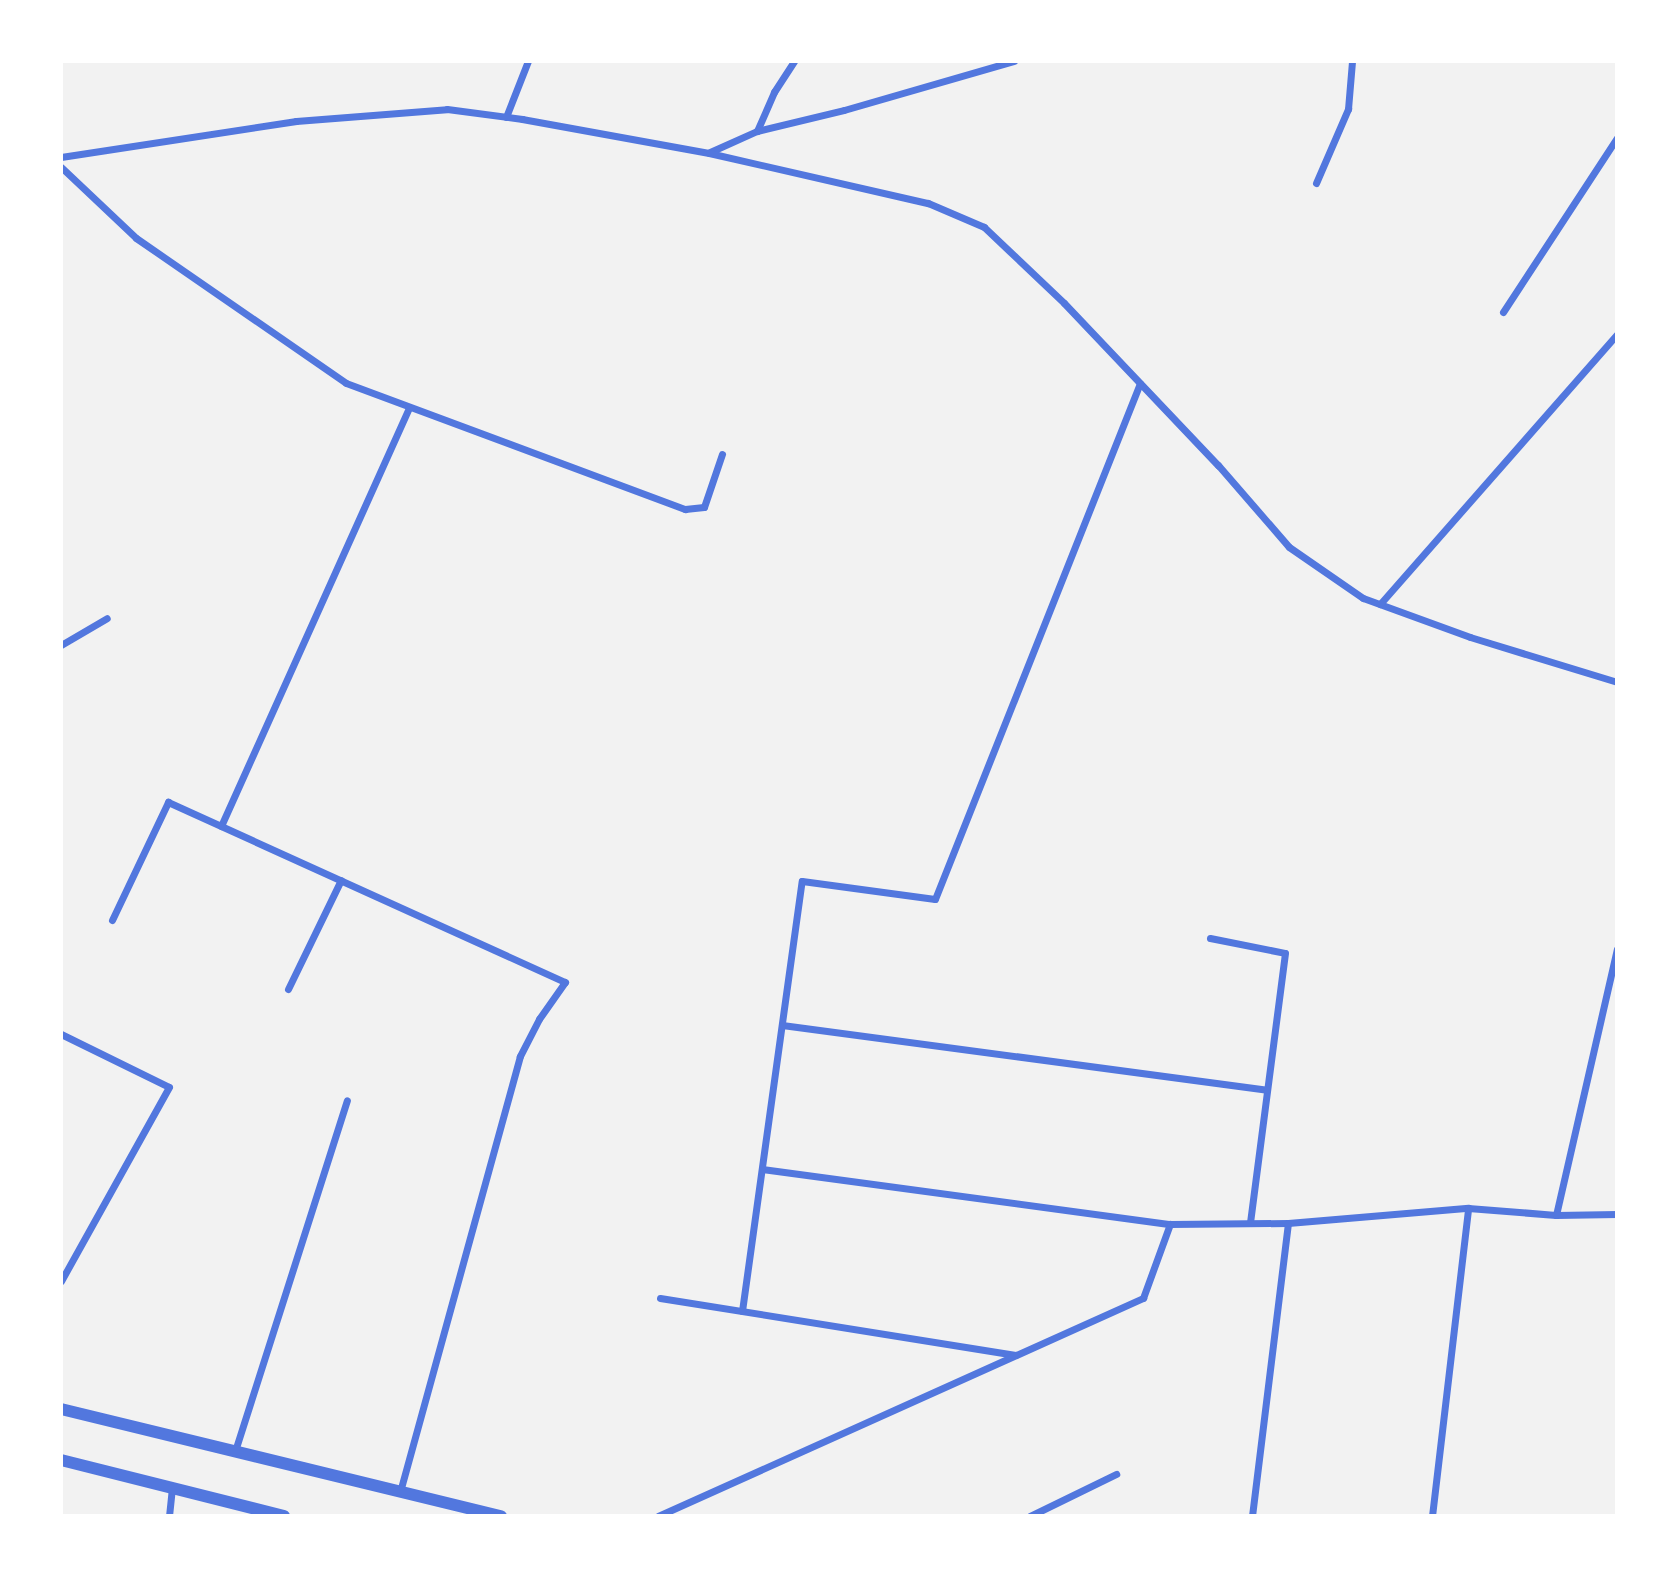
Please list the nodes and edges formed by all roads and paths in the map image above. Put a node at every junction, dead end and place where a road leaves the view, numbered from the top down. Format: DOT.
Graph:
graph roads {
  1 [pos="528,61"];
  2 [pos="794,61"];
  3 [pos="1014,61"];
  4 [pos="1352,61"];
  5 [pos="506,117"];
  6 [pos="757,131"];
  7 [pos="1617,138"];
  8 [pos="709,153"];
  9 [pos="61,157"];
  10 [pos="61,167"];
  11 [pos="1316,183"];
  12 [pos="1503,312"];
  13 [pos="1617,334"];
  14 [pos="1140,383"];
  15 [pos="409,407"];
  16 [pos="722,454"];
  17 [pos="1380,604"];
  18 [pos="107,618"];
  19 [pos="61,645"];
  20 [pos="1617,682"];
  21 [pos="221,826"];
  22 [pos="341,880"];
  23 [pos="112,920"];
  24 [pos="1210,938"];
  25 [pos="1617,949"];
  26 [pos="288,989"];
  27 [pos="782,1025"];
  28 [pos="61,1034"];
  29 [pos="1267,1090"];
  30 [pos="347,1100"];
  31 [pos="762,1169"];
  32 [pos="1468,1208"];
  33 [pos="1617,1214"];
  34 [pos="1556,1215"];
  35 [pos="1250,1223"];
  36 [pos="1288,1223"];
  37 [pos="1170,1224"];
  38 [pos="61,1281"];
  39 [pos="660,1298"];
  40 [pos="742,1311"];
  41 [pos="1016,1355"];
  42 [pos="61,1409"];
  43 [pos="235,1451"];
  44 [pos="61,1460"];
  45 [pos="1116,1474"];
  46 [pos="172,1488"];
  47 [pos="400,1491"];
  48 [pos="169,1516"];
  49 [pos="284,1516"];
  50 [pos="501,1516"];
  51 [pos="658,1516"];
  52 [pos="1030,1516"];
  53 [pos="1252,1516"];
  54 [pos="1432,1516"];
  1 -- 5 [label="street"];
  2 -- 6 [label="street"];
  3 -- 6 [label="street"];
  4 -- 11 [label="street"];
  5 -- 8 [label="street"];
  5 -- 9 [label="street"];
  6 -- 8 [label="street"];
  7 -- 12 [label="street"];
  8 -- 14 [label="street"];
  10 -- 15 [label="street"];
  13 -- 17 [label="street"];
  14 -- 17 [label="street"];
  14 -- 27 [label="street"];
  15 -- 16 [label="street"];
  15 -- 21 [label="street"];
  17 -- 20 [label="street"];
  18 -- 19 [label="street"];
  21 -- 22 [label="street"];
  21 -- 23 [label="street"];
  22 -- 26 [label="street"];
  22 -- 47 [label="street"];
  24 -- 29 [label="street"];
  25 -- 34 [label="street"];
  27 -- 29 [label="street"];
  27 -- 31 [label="street"];
  28 -- 38 [label="street"];
  29 -- 35 [label="street"];
  30 -- 43 [label="street"];
  31 -- 37 [label="street"];
  31 -- 40 [label="street"];
  32 -- 34 [label="street"];
  32 -- 36 [label="street"];
  32 -- 54 [label="street"];
  33 -- 34 [label="street"];
  35 -- 36 [label="street"];
  35 -- 37 [label="street"];
  36 -- 53 [label="street"];
  37 -- 41 [label="street"];
  39 -- 40 [label="street"];
  40 -- 41 [label="street"];
  41 -- 51 [label="street"];
  42 -- 43 [label="street"];
  43 -- 47 [label="street"];
  44 -- 46 [label="street"];
  45 -- 52 [label="street"];
  46 -- 48 [label="street"];
  46 -- 49 [label="street"];
  47 -- 50 [label="street"];
}
